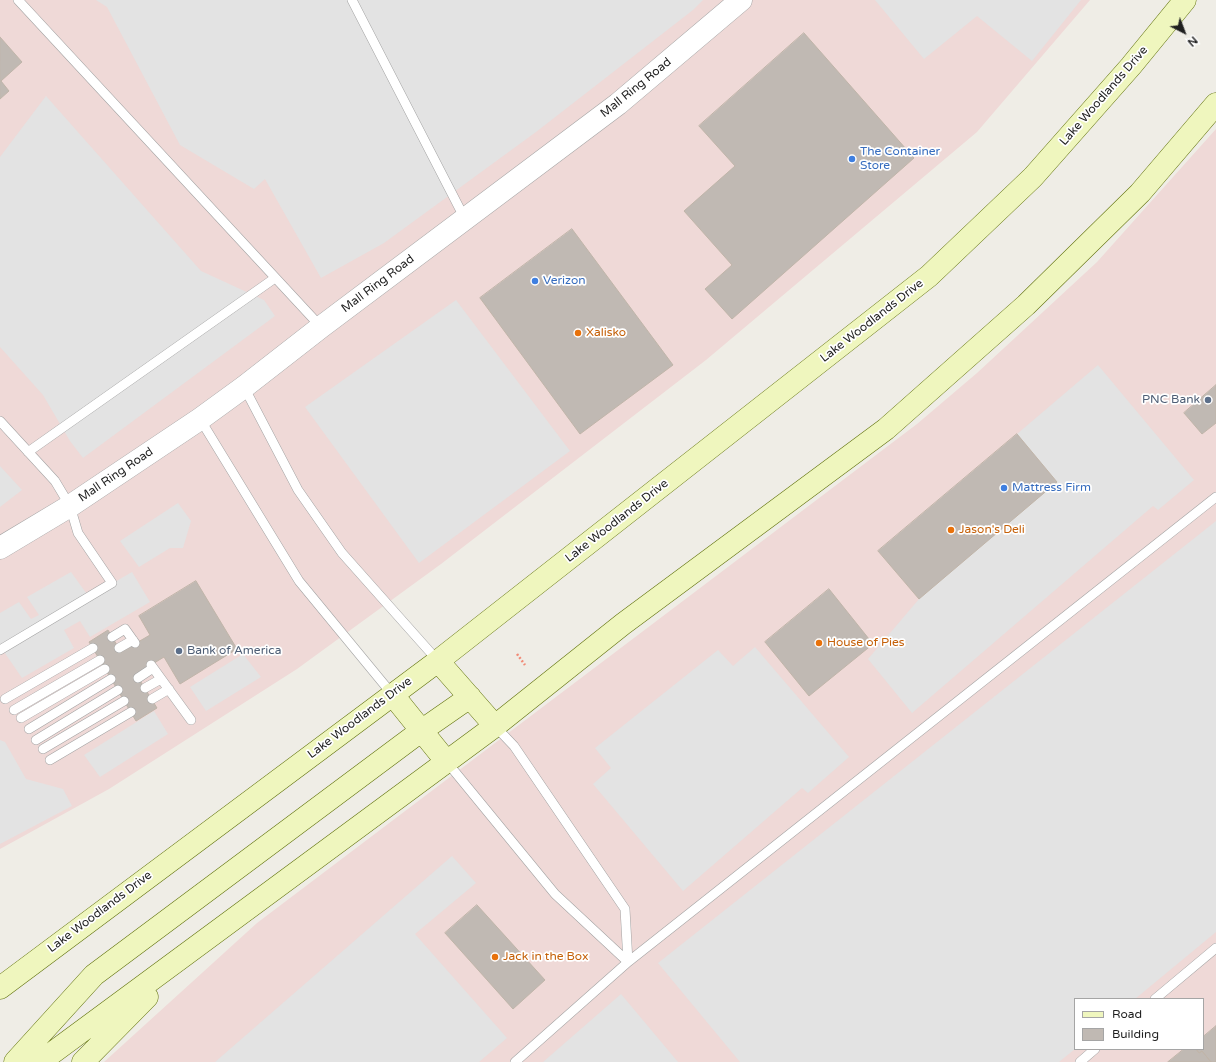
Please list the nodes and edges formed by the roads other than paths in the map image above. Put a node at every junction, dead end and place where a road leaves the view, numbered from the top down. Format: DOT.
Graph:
graph roads {
  1 [pos="18,0"];
  2 [pos="352,0"];
  3 [pos="741,0"];
  4 [pos="1185,0"];
  5 [pos="1216,104"];
  6 [pos="465,220"];
  7 [pos="275,278"];
  8 [pos="321,327"];
  9 [pos="244,387"];
  10 [pos="200,420"];
  11 [pos="0,421"];
  12 [pos="28,452"];
  13 [pos="1216,497"];
  14 [pos="70,506"];
  15 [pos="0,548"];
  16 [pos="112,637"];
  17 [pos="93,648"];
  18 [pos="119,648"];
  19 [pos="0,650"];
  20 [pos="100,660"];
  21 [pos="438,661"];
  22 [pos="105,669"];
  23 [pos="138,678"];
  24 [pos="111,679"];
  25 [pos="161,679"];
  26 [pos="145,688"];
  27 [pos="169,689"];
  28 [pos="118,690"];
  29 [pos="392,694"];
  30 [pos="470,697"];
  31 [pos="5,699"];
  32 [pos="152,699"];
  33 [pos="124,700"];
  34 [pos="14,710"];
  35 [pos="131,712"];
  36 [pos="21,718"];
  37 [pos="191,720"];
  38 [pos="495,726"];
  39 [pos="29,729"];
  40 [pos="421,731"];
  41 [pos="36,740"];
  42 [pos="43,749"];
  43 [pos="50,760"];
  44 [pos="446,761"];
  45 [pos="250,906"];
  46 [pos="1216,948"];
  47 [pos="40,957"];
  48 [pos="628,962"];
  49 [pos="0,969"];
  50 [pos="0,988"];
  51 [pos="1156,998"];
  52 [pos="1094,1050"];
  53 [pos="15,1062"];
  54 [pos="40,1062"];
  55 [pos="83,1062"];
  56 [pos="515,1062"];
  57 [pos="1080,1062"];
  1 -- 7 [label="lane"];
  2 -- 6 [label="lane"];
  3 -- 6 [label="street, Mall Ring Road"];
  4 -- 21 [label="main road, Lake Woodlands Drive"];
  5 -- 38 [label="main road"];
  6 -- 8 [label="street, Mall Ring Road"];
  7 -- 8 [label="lane"];
  7 -- 12 [label="lane"];
  8 -- 9 [label="street, Mall Ring Road"];
  9 -- 10 [label="street, Mall Ring Road"];
  9 -- 21 [label="lane"];
  10 -- 14 [label="street, Mall Ring Road"];
  10 -- 29 [label="lane"];
  11 -- 12 [label="lane"];
  12 -- 14 [label="lane"];
  13 -- 48 [label="lane"];
  14 -- 15 [label="street, Mall Ring Road"];
  14 -- 19 [label="lane"];
  16 -- 18 [label="lane"];
  17 -- 31 [label="lane"];
  20 -- 34 [label="lane"];
  21 -- 29 [label="main road, Lake Woodlands Drive"];
  21 -- 30 [label="main road"];
  22 -- 36 [label="lane"];
  23 -- 25 [label="lane"];
  24 -- 39 [label="lane"];
  25 -- 26 [label="lane"];
  25 -- 27 [label="lane"];
  27 -- 32 [label="lane"];
  27 -- 37 [label="lane"];
  28 -- 41 [label="lane"];
  29 -- 40 [label="main road"];
  29 -- 47 [label="main road, Lake Woodlands Drive"];
  30 -- 38 [label="main road"];
  30 -- 40 [label="main road"];
  33 -- 42 [label="lane"];
  35 -- 43 [label="lane"];
  38 -- 44 [label="main road"];
  38 -- 48 [label="lane"];
  40 -- 44 [label="main road"];
  40 -- 53 [label="main road"];
  44 -- 45 [label="main road"];
  44 -- 48 [label="lane"];
  45 -- 54 [label="main road"];
  45 -- 55 [label="main road"];
  46 -- 51 [label="lane"];
  47 -- 49 [label="main road"];
  47 -- 50 [label="main road, Lake Woodlands Drive"];
  48 -- 56 [label="lane"];
  52 -- 57 [label="lane"];
}
